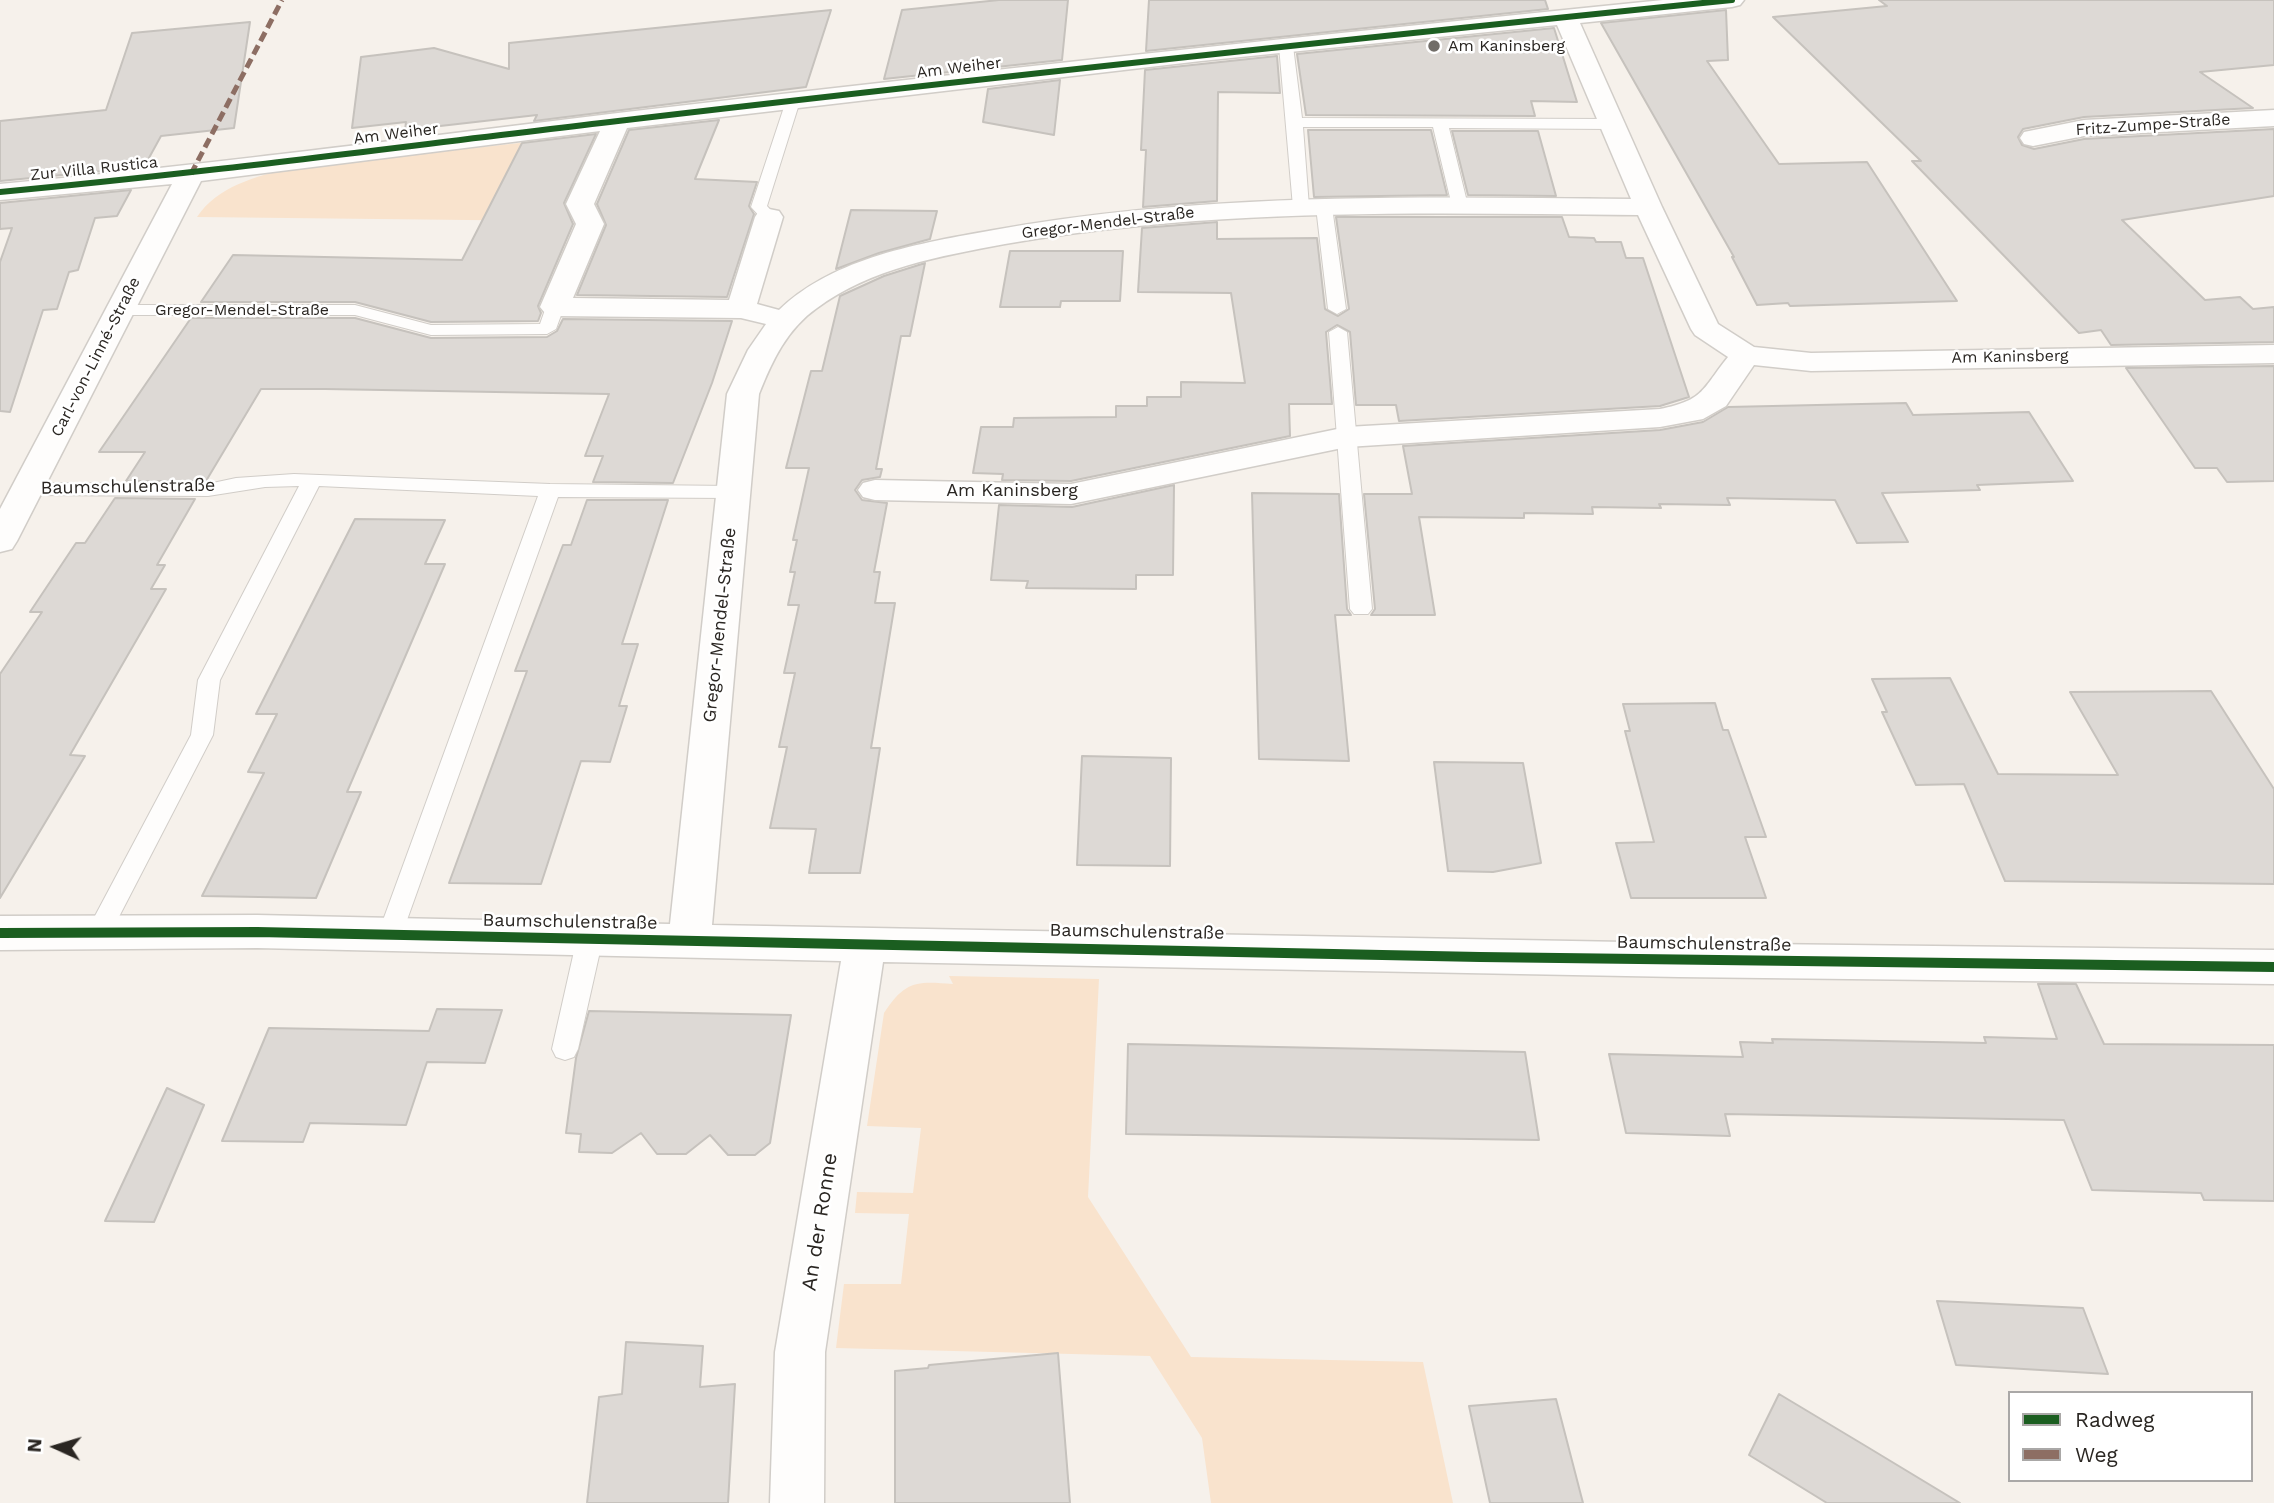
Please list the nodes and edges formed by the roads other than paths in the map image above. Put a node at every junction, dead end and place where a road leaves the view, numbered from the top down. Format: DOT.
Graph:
graph roads {
  1 [pos="1732,0"];
  2 [pos="1566,18"];
  3 [pos="1286,46"];
  4 [pos="793,101"];
  5 [pos="2274,118"];
  6 [pos="617,121"];
  7 [pos="1295,122"];
  8 [pos="1440,123"];
  9 [pos="1612,124"];
  10 [pos="2033,138"];
  11 [pos="191,174"];
  12 [pos="0,192"];
  13 [pos="1460,206"];
  14 [pos="1312,207"];
  15 [pos="1648,207"];
  16 [pos="769,217"];
  17 [pos="555,307"];
  18 [pos="741,309"];
  19 [pos="1337,309"];
  20 [pos="120,310"];
  21 [pos="784,320"];
  22 [pos="1338,332"];
  23 [pos="2274,354"];
  24 [pos="1746,355"];
  25 [pos="1347,437"];
  26 [pos="312,480"];
  27 [pos="27,489"];
  28 [pos="875,490"];
  29 [pos="551,491"];
  30 [pos="732,492"];
  31 [pos="0,541"];
  32 [pos="1361,609"];
  33 [pos="99,930"];
  34 [pos="0,933"];
  35 [pos="390,934"];
  36 [pos="590,938"];
  37 [pos="689,941"];
  38 [pos="865,943"];
  39 [pos="2274,967"];
  40 [pos="565,1049"];
  41 [pos="797,1503"];
  1 -- 2 [label="street, Am Weiher"];
  2 -- 3 [label="street, Am Weiher"];
  2 -- 9 [label="street, Am Kaninsberg"];
  3 -- 4 [label="street, Am Weiher"];
  3 -- 7 [label="lane"];
  4 -- 6 [label="street, Am Weiher"];
  4 -- 16 [label="lane"];
  5 -- 10 [label="street, Fritz-Zumpe-Straße"];
  6 -- 11 [label="street, Am Weiher"];
  6 -- 17 [label="street, Gregor-Mendel-Straße"];
  7 -- 8 [label="lane"];
  7 -- 14 [label="lane"];
  8 -- 9 [label="lane"];
  8 -- 13 [label="lane"];
  9 -- 15 [label="street, Am Kaninsberg"];
  11 -- 12 [label="street, Zur Villa Rustica"];
  11 -- 20 [label="street, Carl-von-Linné-Straße"];
  13 -- 14 [label="street, Gregor-Mendel-Straße"];
  13 -- 15 [label="street, Gregor-Mendel-Straße"];
  14 -- 19 [label="lane"];
  14 -- 21 [label="street, Gregor-Mendel-Straße"];
  15 -- 24 [label="street, Am Kaninsberg"];
  16 -- 18 [label="street"];
  17 -- 18 [label="street"];
  17 -- 20 [label="lane, Gregor-Mendel-Straße"];
  18 -- 21 [label="street"];
  20 -- 27 [label="street, Carl-von-Linné-Straße"];
  21 -- 30 [label="street, Gregor-Mendel-Straße"];
  22 -- 25 [label="lane"];
  23 -- 24 [label="street, Am Kaninsberg"];
  24 -- 25 [label="street, Am Kaninsberg"];
  25 -- 28 [label="street, Am Kaninsberg"];
  25 -- 32 [label="lane"];
  26 -- 27 [label="lane, Baumschulenstraße"];
  26 -- 29 [label="lane, Baumschulenstraße"];
  26 -- 33 [label="lane"];
  27 -- 31 [label="street, Carl-von-Linné-Straße"];
  29 -- 30 [label="lane, Baumschulenstraße"];
  29 -- 35 [label="lane"];
  30 -- 37 [label="street, Gregor-Mendel-Straße"];
  33 -- 34 [label="street, Baumschulenstraße"];
  33 -- 35 [label="street, Baumschulenstraße"];
  35 -- 36 [label="street, Baumschulenstraße"];
  36 -- 37 [label="street, Baumschulenstraße"];
  36 -- 40 [label="lane"];
  37 -- 38 [label="street, Baumschulenstraße"];
  38 -- 39 [label="street, Baumschulenstraße"];
  38 -- 41 [label="street, An der Ronne"];
}
